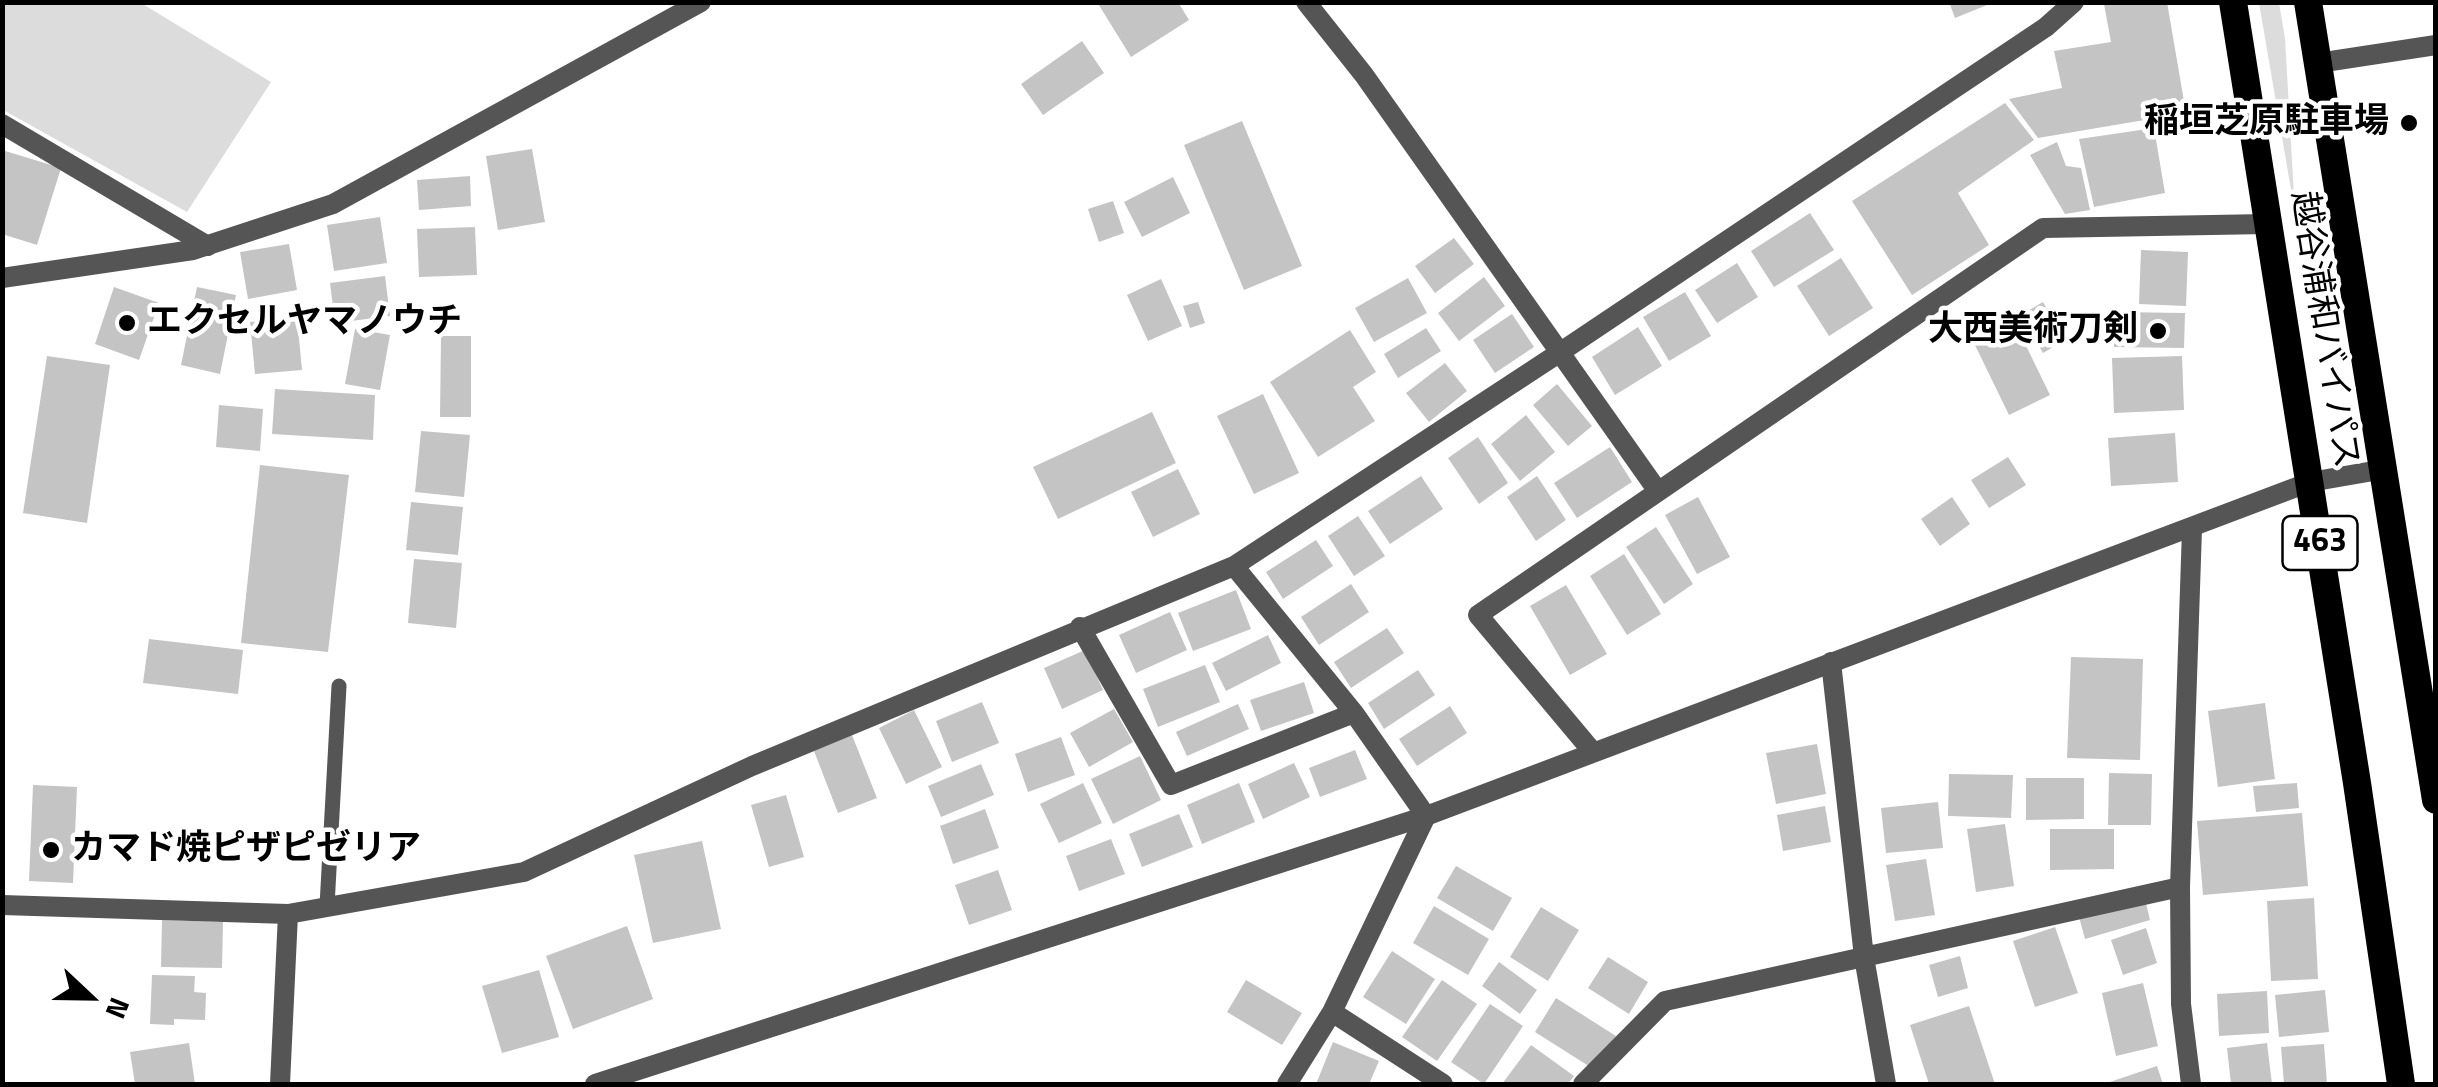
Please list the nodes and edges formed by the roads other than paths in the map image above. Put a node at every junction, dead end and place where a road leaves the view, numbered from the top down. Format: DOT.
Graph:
graph roads {
  1 [pos="702,2"];
  2 [pos="1306,2"];
  3 [pos="2074,2"];
  4 [pos="2233,2"];
  5 [pos="2308,2"];
  6 [pos="2436,45"];
  7 [pos="2318,63"];
  8 [pos="2,124"];
  9 [pos="2267,224"];
  10 [pos="208,246"];
  11 [pos="2,278"];
  12 [pos="1562,351"];
  13 [pos="2385,469"];
  14 [pos="2310,482"];
  15 [pos="1657,490"];
  16 [pos="2192,528"];
  17 [pos="1234,566"];
  18 [pos="1080,627"];
  19 [pos="1830,662"];
  20 [pos="339,686"];
  21 [pos="1354,713"];
  22 [pos="1592,750"];
  23 [pos="2433,769"];
  24 [pos="2436,800"];
  25 [pos="1426,816"];
  26 [pos="2180,887"];
  27 [pos="2,905"];
  28 [pos="328,906"];
  29 [pos="288,914"];
  30 [pos="1864,957"];
  31 [pos="1332,1012"];
  32 [pos="280,1084"];
  33 [pos="595,1084"];
  34 [pos="1287,1084"];
  35 [pos="1443,1084"];
  36 [pos="1583,1084"];
  37 [pos="1886,1084"];
  38 [pos="2191,1084"];
  39 [pos="2400,1084"];
  1 -- 10 [label="street"];
  2 -- 12 [label="street"];
  3 -- 12 [label="street"];
  4 -- 9 [label="highway, 越谷浦和バイパス / 463"];
  5 -- 7 [label="highway, 越谷浦和バイパス / 463"];
  6 -- 7 [label="street"];
  7 -- 13 [label="highway, 越谷浦和バイパス / 463"];
  8 -- 10 [label="street"];
  9 -- 14 [label="highway, 越谷浦和バイパス / 463"];
  9 -- 15 [label="street"];
  10 -- 11 [label="street"];
  12 -- 15 [label="street"];
  12 -- 17 [label="street"];
  13 -- 14 [label="street"];
  13 -- 23 [label="highway, 越谷浦和バイパス / 463"];
  14 -- 16 [label="street"];
  14 -- 39 [label="highway, 越谷浦和バイパス / 463"];
  15 -- 22 [label="street"];
  16 -- 19 [label="street"];
  16 -- 26 [label="street"];
  17 -- 18 [label="street"];
  17 -- 21 [label="street"];
  18 -- 21 [label="street"];
  18 -- 28 [label="street"];
  19 -- 22 [label="street"];
  19 -- 30 [label="street"];
  20 -- 28 [label="lane"];
  21 -- 25 [label="street"];
  22 -- 25 [label="street"];
  23 -- 24 [label="highway, 越谷浦和バイパス / 463"];
  25 -- 31 [label="street"];
  25 -- 33 [label="street"];
  26 -- 30 [label="street"];
  26 -- 38 [label="street"];
  27 -- 29 [label="street"];
  28 -- 29 [label="street"];
  29 -- 32 [label="street"];
  30 -- 36 [label="street"];
  30 -- 37 [label="street"];
  31 -- 34 [label="street"];
  31 -- 35 [label="street"];
}
